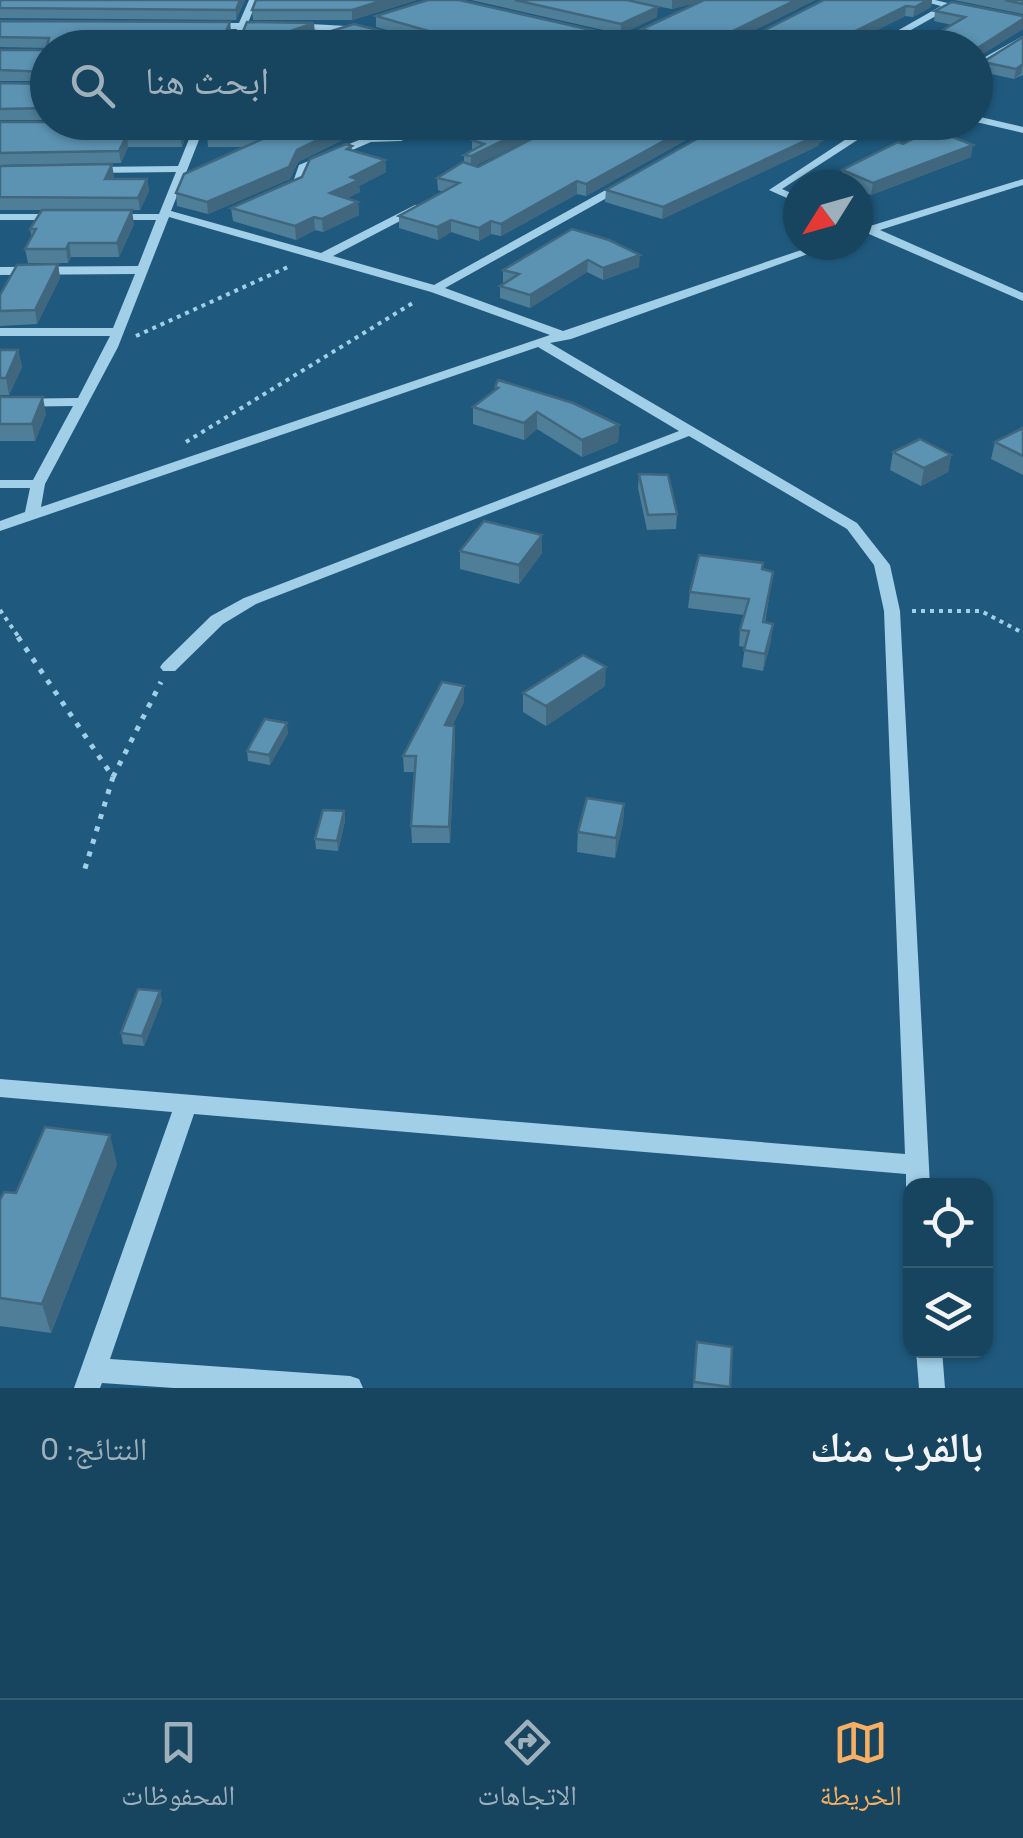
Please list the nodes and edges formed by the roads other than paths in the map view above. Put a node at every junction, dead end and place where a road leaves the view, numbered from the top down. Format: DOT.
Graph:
graph roads {
  1 [pos="252,0"];
  2 [pos="922,0"];
  3 [pos="949,5"];
  4 [pos="658,11"];
  5 [pos="986,12"];
  6 [pos="186,26"];
  7 [pos="242,26"];
  8 [pos="370,26"];
  9 [pos="354,27"];
  10 [pos="240,30"];
  11 [pos="344,30"];
  12 [pos="645,30"];
  13 [pos="904,30"];
  14 [pos="1023,39"];
  15 [pos="993,56"];
  16 [pos="993,123"];
  17 [pos="1023,130"];
  18 [pos="193,140"];
  19 [pos="206,140"];
  20 [pos="368,140"];
  21 [pos="852,140"];
  22 [pos="191,146"];
  23 [pos="181,169"];
  24 [pos="72,170"];
  25 [pos="805,170"];
  26 [pos="632,180"];
  27 [pos="1023,182"];
  28 [pos="267,197"];
  29 [pos="420,206"];
  30 [pos="162,214"];
  31 [pos="72,217"];
  32 [pos="90,217"];
  33 [pos="220,217"];
  34 [pos="0,218"];
  35 [pos="205,224"];
  36 [pos="873,227"];
  37 [pos="873,235"];
  38 [pos="322,258"];
  39 [pos="784,260"];
  40 [pos="142,270"];
  41 [pos="0,271"];
  42 [pos="435,289"];
  43 [pos="1023,297"];
  44 [pos="0,332"];
  45 [pos="116,332"];
  46 [pos="566,336"];
  47 [pos="542,344"];
  48 [pos="83,402"];
  49 [pos="0,403"];
  50 [pos="691,432"];
  51 [pos="0,484"];
  52 [pos="38,484"];
  53 [pos="32,515"];
  54 [pos="0,526"];
  55 [pos="169,667"];
  56 [pos="0,1088"];
  57 [pos="186,1104"];
  58 [pos="917,1175"];
  59 [pos="930,1358"];
  60 [pos="90,1379"];
  61 [pos="350,1388"];
  62 [pos="932,1388"];
  1 -- 7 [label="street"];
  2 -- 3 [label="street"];
  3 -- 5 [label="street"];
  3 -- 13 [label="street"];
  4 -- 12 [label="street"];
  6 -- 7 [label="street"];
  7 -- 9 [label="street"];
  7 -- 10 [label="street"];
  8 -- 9 [label="street"];
  9 -- 11 [label="street"];
  14 -- 15 [label="street"];
  16 -- 17 [label="street"];
  18 -- 22 [label="street"];
  19 -- 22 [label="street"];
  20 -- 28 [label="street"];
  21 -- 25 [label="street"];
  22 -- 23 [label="street"];
  23 -- 24 [label="street"];
  23 -- 30 [label="street"];
  26 -- 42 [label="street"];
  27 -- 36 [label="street"];
  29 -- 38 [label="street"];
  30 -- 32 [label="street"];
  30 -- 35 [label="street"];
  30 -- 40 [label="street"];
  31 -- 34 [label="street"];
  33 -- 35 [label="street"];
  35 -- 38 [label="street"];
  37 -- 43 [label="street"];
  38 -- 42 [label="street"];
  39 -- 46 [label="street"];
  40 -- 41 [label="street"];
  40 -- 45 [label="street"];
  42 -- 46 [label="street"];
  44 -- 45 [label="street"];
  45 -- 48 [label="street"];
  46 -- 47 [label="street"];
  47 -- 50 [label="street"];
  47 -- 53 [label="street"];
  48 -- 49 [label="street"];
  48 -- 52 [label="street"];
  50 -- 55 [label="street"];
  50 -- 58 [label="street"];
  51 -- 52 [label="street"];
  52 -- 53 [label="street"];
  53 -- 54 [label="street"];
  56 -- 57 [label="street"];
  57 -- 58 [label="street"];
  57 -- 60 [label="street"];
  59 -- 62 [label="street"];
  60 -- 61 [label="street"];
}
